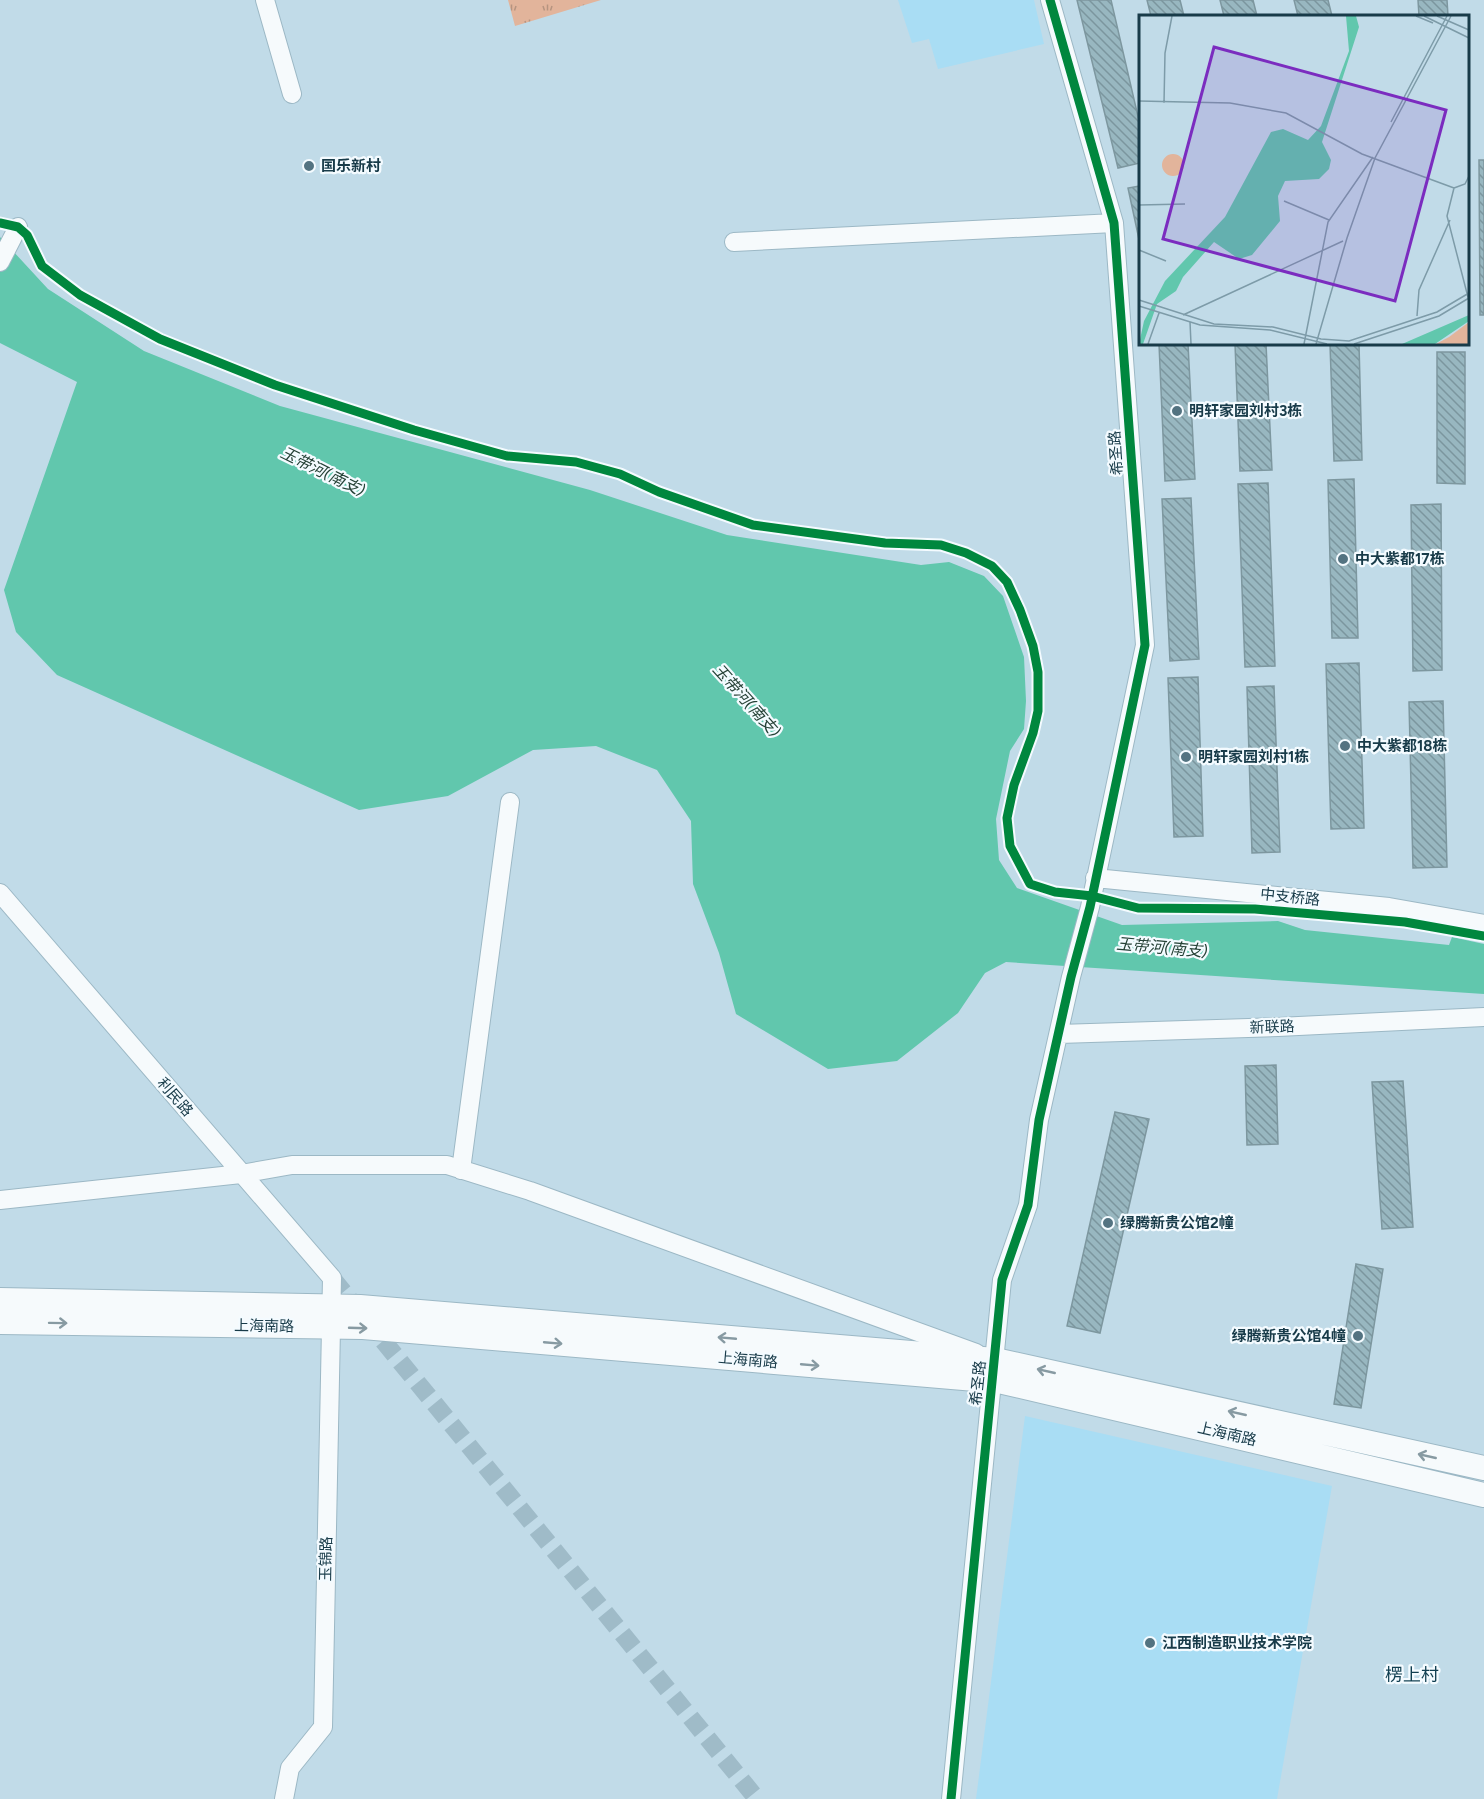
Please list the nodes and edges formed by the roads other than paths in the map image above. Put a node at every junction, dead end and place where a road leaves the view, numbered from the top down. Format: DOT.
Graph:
graph roads {
  1 [pos="265,0"];
  2 [pos="1050,0"];
  3 [pos="292,94"];
  4 [pos="1114,223"];
  5 [pos="18,227"];
  6 [pos="734,242"];
  7 [pos="0,262"];
  8 [pos="510,802"];
  9 [pos="1095,878"];
  10 [pos="0,893"];
  11 [pos="1484,924"];
  12 [pos="1484,1017"];
  13 [pos="1059,1034"];
  14 [pos="461,1170"];
  15 [pos="240,1174"];
  16 [pos="0,1200"];
  17 [pos="0,1300"];
  18 [pos="331,1317"];
  19 [pos="0,1322"];
  20 [pos="994,1370"];
  21 [pos="1484,1468"];
  22 [pos="1484,1495"];
  23 [pos="284,1799"];
  24 [pos="951,1799"];
  1 -- 3 [label="street"];
  2 -- 4 [label="street, 希圣路"];
  4 -- 6 [label="street"];
  4 -- 9 [label="street, 希圣路"];
  5 -- 7 [label="street"];
  8 -- 14 [label="street"];
  9 -- 11 [label="street, 中支桥路"];
  9 -- 13 [label="street, 希圣路"];
  10 -- 15 [label="street, 利民路"];
  12 -- 13 [label="street, 新联路"];
  13 -- 20 [label="street, 希圣路"];
  14 -- 15 [label="street, 上海南路"];
  14 -- 20 [label="street, 上海南路"];
  15 -- 16 [label="street, 上海南路"];
  15 -- 18 [label="street, 利民路"];
  17 -- 18 [label="main road, 上海南路"];
  19 -- 18 [label="main road, 上海南路, one-way"];
  18 -- 20 [label="main road, 上海南路"];
  18 -- 23 [label="street, 玉锦路"];
  21 -- 20 [label="main road, 上海南路, one-way"];
  20 -- 22 [label="main road, 上海南路"];
  20 -- 24 [label="street, 希圣路"];
}
